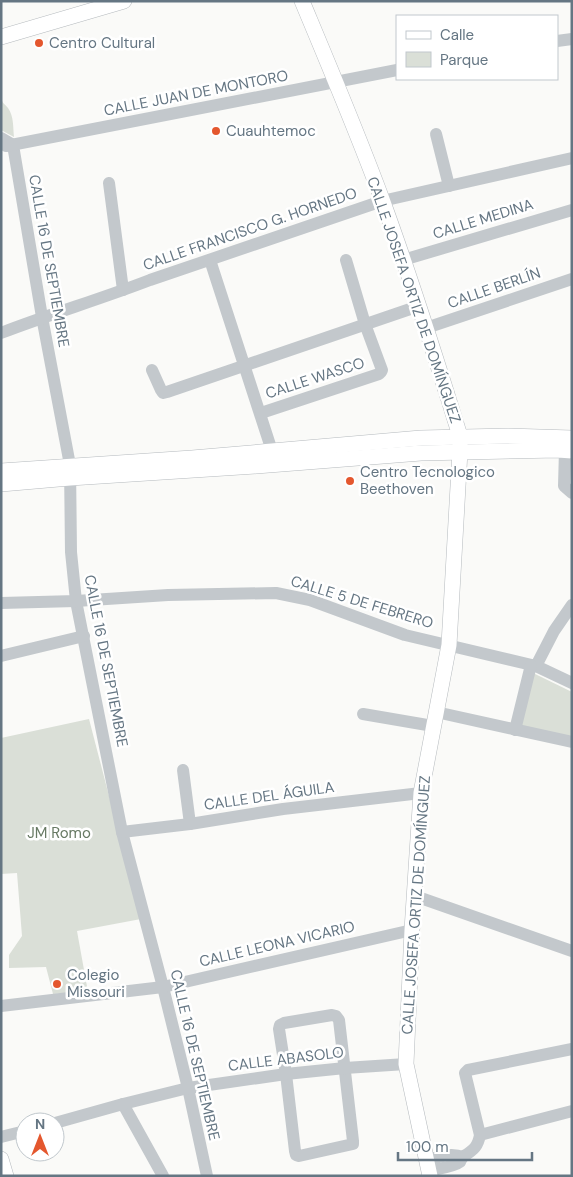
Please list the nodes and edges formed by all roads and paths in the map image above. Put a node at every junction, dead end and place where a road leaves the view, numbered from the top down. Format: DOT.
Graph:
graph roads {
  1 [pos="124,1"];
  2 [pos="302,1"];
  3 [pos="1,37"];
  4 [pos="572,39"];
  5 [pos="558,41"];
  6 [pos="396,70"];
  7 [pos="336,82"];
  8 [pos="436,134"];
  9 [pos="1,138"];
  10 [pos="7,146"];
  11 [pos="572,158"];
  12 [pos="110,183"];
  13 [pos="449,186"];
  14 [pos="382,201"];
  15 [pos="572,210"];
  16 [pos="210,260"];
  17 [pos="346,260"];
  18 [pos="403,260"];
  19 [pos="572,279"];
  20 [pos="123,290"];
  21 [pos="419,306"];
  22 [pos="42,317"];
  23 [pos="365,324"];
  24 [pos="426,328"];
  25 [pos="1,333"];
  26 [pos="244,366"];
  27 [pos="152,370"];
  28 [pos="261,414"];
  29 [pos="460,444"];
  30 [pos="569,446"];
  31 [pos="272,451"];
  32 [pos="1,471"];
  33 [pos="70,472"];
  34 [pos="1,484"];
  35 [pos="572,494"];
  36 [pos="76,601"];
  37 [pos="1,603"];
  38 [pos="572,605"];
  39 [pos="84,636"];
  40 [pos="449,645"];
  41 [pos="1,656"];
  42 [pos="533,666"];
  43 [pos="572,683"];
  44 [pos="363,714"];
  45 [pos="434,719"];
  46 [pos="514,730"];
  47 [pos="572,742"];
  48 [pos="183,770"];
  49 [pos="421,793"];
  50 [pos="190,824"];
  51 [pos="122,832"];
  52 [pos="415,896"];
  53 [pos="412,930"];
  54 [pos="572,951"];
  55 [pos="163,987"];
  56 [pos="1,1006"];
  57 [pos="572,1049"];
  58 [pos="406,1064"];
  59 [pos="345,1068"];
  60 [pos="286,1074"];
  61 [pos="188,1088"];
  62 [pos="124,1104"];
  63 [pos="572,1111"];
  64 [pos="65,1119"];
  65 [pos="15,1134"];
  66 [pos="480,1134"];
  67 [pos="1,1137"];
  68 [pos="1,1159"];
  69 [pos="429,1169"];
  70 [pos="6,1176"];
  71 [pos="163,1176"];
  72 [pos="207,1176"];
  1 -- 3 [label="main road"];
  2 -- 7 [label="main road, CALLE JOSEFA ORTIZ DE DOMÍNGUEZ"];
  4 -- 5 [label="street"];
  6 -- 7 [label="street, CALLE JUAN DE MONTORO"];
  7 -- 10 [label="street, CALLE JUAN DE MONTORO"];
  7 -- 14 [label="main road, CALLE JOSEFA ORTIZ DE DOMÍNGUEZ"];
  8 -- 13 [label="street"];
  9 -- 10 [label="street"];
  10 -- 22 [label="street, CALLE 16 DE SEPTIEMBRE"];
  11 -- 13 [label="street, CALLE FRANCISCO G. HORNEDO"];
  12 -- 20 [label="street"];
  13 -- 14 [label="street, CALLE FRANCISCO G. HORNEDO"];
  14 -- 16 [label="street, CALLE FRANCISCO G. HORNEDO"];
  14 -- 18 [label="main road, CALLE JOSEFA ORTIZ DE DOMÍNGUEZ"];
  15 -- 18 [label="street, CALLE MEDINA"];
  16 -- 20 [label="street, CALLE FRANCISCO G. HORNEDO"];
  16 -- 26 [label="street, CALLE WASCO"];
  17 -- 23 [label="street, CALLE WASCO"];
  18 -- 21 [label="main road, CALLE JOSEFA ORTIZ DE DOMÍNGUEZ"];
  19 -- 24 [label="street, CALLE BERLÍN"];
  20 -- 22 [label="street, CALLE FRANCISCO G. HORNEDO"];
  21 -- 23 [label="street"];
  21 -- 24 [label="main road, CALLE JOSEFA ORTIZ DE DOMÍNGUEZ"];
  22 -- 25 [label="street, CALLE FRANCISCO G. HORNEDO"];
  22 -- 33 [label="street, CALLE 16 DE SEPTIEMBRE"];
  23 -- 26 [label="street"];
  23 -- 28 [label="street, CALLE WASCO"];
  24 -- 29 [label="main road, CALLE JOSEFA ORTIZ DE DOMÍNGUEZ"];
  26 -- 27 [label="street"];
  26 -- 28 [label="street, CALLE WASCO"];
  28 -- 31 [label="street, CALLE WASCO"];
  29 -- 30 [label="main road"];
  29 -- 31 [label="main road"];
  29 -- 33 [label="main road"];
  29 -- 40 [label="main road, CALLE JOSEFA ORTIZ DE DOMÍNGUEZ"];
  30 -- 35 [label="street"];
  31 -- 33 [label="main road"];
  32 -- 33 [label="main road"];
  33 -- 34 [label="main road"];
  33 -- 36 [label="street, CALLE 16 DE SEPTIEMBRE"];
  36 -- 37 [label="street, CALLE 5 DE FEBRERO"];
  36 -- 39 [label="street, CALLE 16 DE SEPTIEMBRE"];
  36 -- 40 [label="street, CALLE 5 DE FEBRERO"];
  38 -- 42 [label="street"];
  39 -- 41 [label="street"];
  39 -- 51 [label="street, CALLE 16 DE SEPTIEMBRE"];
  40 -- 42 [label="street, CALLE 5 DE FEBRERO"];
  40 -- 45 [label="main road, CALLE JOSEFA ORTIZ DE DOMÍNGUEZ"];
  42 -- 43 [label="street, CALLE 5 DE FEBRERO"];
  42 -- 46 [label="street"];
  44 -- 45 [label="street"];
  45 -- 46 [label="street"];
  45 -- 49 [label="main road, CALLE JOSEFA ORTIZ DE DOMÍNGUEZ"];
  46 -- 47 [label="street"];
  48 -- 50 [label="street"];
  49 -- 50 [label="street, CALLE DEL ÁGUILA"];
  49 -- 52 [label="main road, CALLE JOSEFA ORTIZ DE DOMÍNGUEZ"];
  50 -- 51 [label="street, CALLE DEL ÁGUILA"];
  51 -- 55 [label="street, CALLE 16 DE SEPTIEMBRE"];
  52 -- 53 [label="main road, CALLE JOSEFA ORTIZ DE DOMÍNGUEZ"];
  52 -- 54 [label="street"];
  53 -- 55 [label="street, CALLE LEONA VICARIO"];
  53 -- 58 [label="main road, CALLE JOSEFA ORTIZ DE DOMÍNGUEZ"];
  55 -- 56 [label="street, CALLE LEONA VICARIO"];
  55 -- 61 [label="street, CALLE 16 DE SEPTIEMBRE"];
  57 -- 66 [label="street"];
  58 -- 59 [label="street, CALLE ABASOLO"];
  58 -- 69 [label="main road, CALLE JOSEFA ORTIZ DE DOMÍNGUEZ"];
  59 -- 60 [label="street, CALLE ABASOLO"];
  59 -- 60 [label="street"];
  59 -- 60 [label="street"];
  60 -- 61 [label="street, CALLE ABASOLO"];
  61 -- 62 [label="street, CALLE ABASOLO"];
  61 -- 72 [label="street, CALLE 16 DE SEPTIEMBRE"];
  62 -- 64 [label="street, CALLE ABASOLO"];
  62 -- 71 [label="street"];
  63 -- 66 [label="street"];
  65 -- 67 [label="street"];
  66 -- 69 [label="street"];
  68 -- 70 [label="main road"];
}
